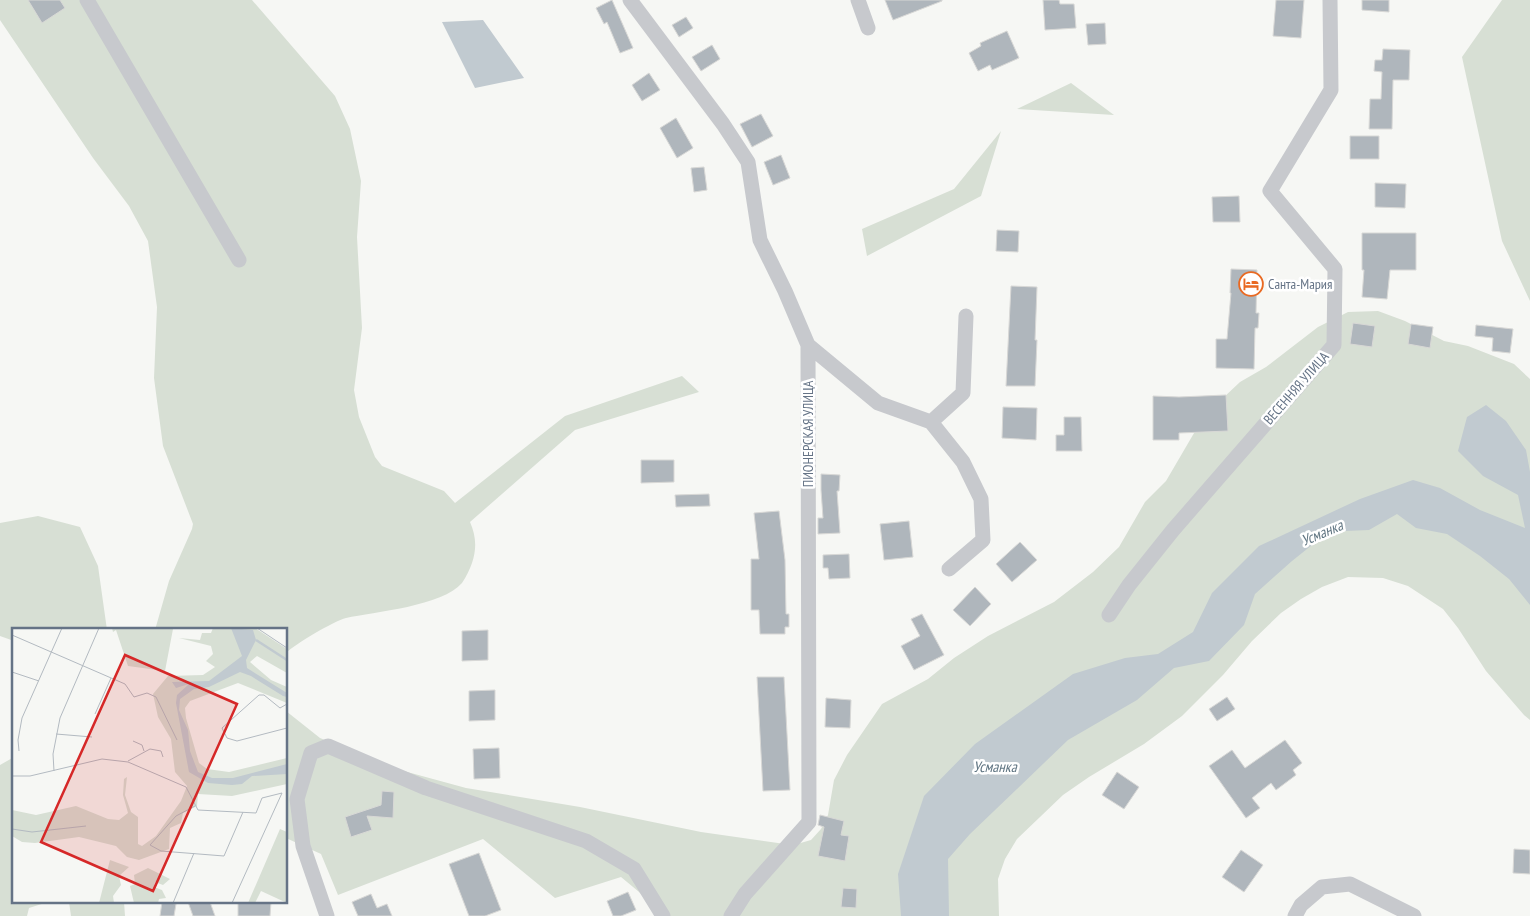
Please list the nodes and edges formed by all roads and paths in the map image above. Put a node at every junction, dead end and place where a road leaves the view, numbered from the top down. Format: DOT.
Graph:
graph roads {
  1 [pos="87,0"];
  2 [pos="630,0"];
  3 [pos="858,0"];
  4 [pos="1330,0"];
  5 [pos="868,28"];
  6 [pos="239,260"];
  7 [pos="966,316"];
  8 [pos="808,345"];
  9 [pos="931,422"];
  10 [pos="949,569"];
  11 [pos="1109,614"];
  12 [pos="328,916"];
  13 [pos="663,916"];
  14 [pos="730,916"];
  15 [pos="1296,916"];
  16 [pos="1414,916"];
  1 -- 6 [label="street"];
  2 -- 8 [label="street, ПИОНЕРСКАЯ УЛИЦА"];
  3 -- 5 [label="street"];
  4 -- 11 [label="street, ВЕСЕННЯЯ УЛИЦА"];
  7 -- 9 [label="street"];
  8 -- 9 [label="street"];
  8 -- 14 [label="street, ПИОНЕРСКАЯ УЛИЦА"];
  9 -- 10 [label="street"];
  12 -- 13 [label="street"];
  15 -- 16 [label="street"];
}
